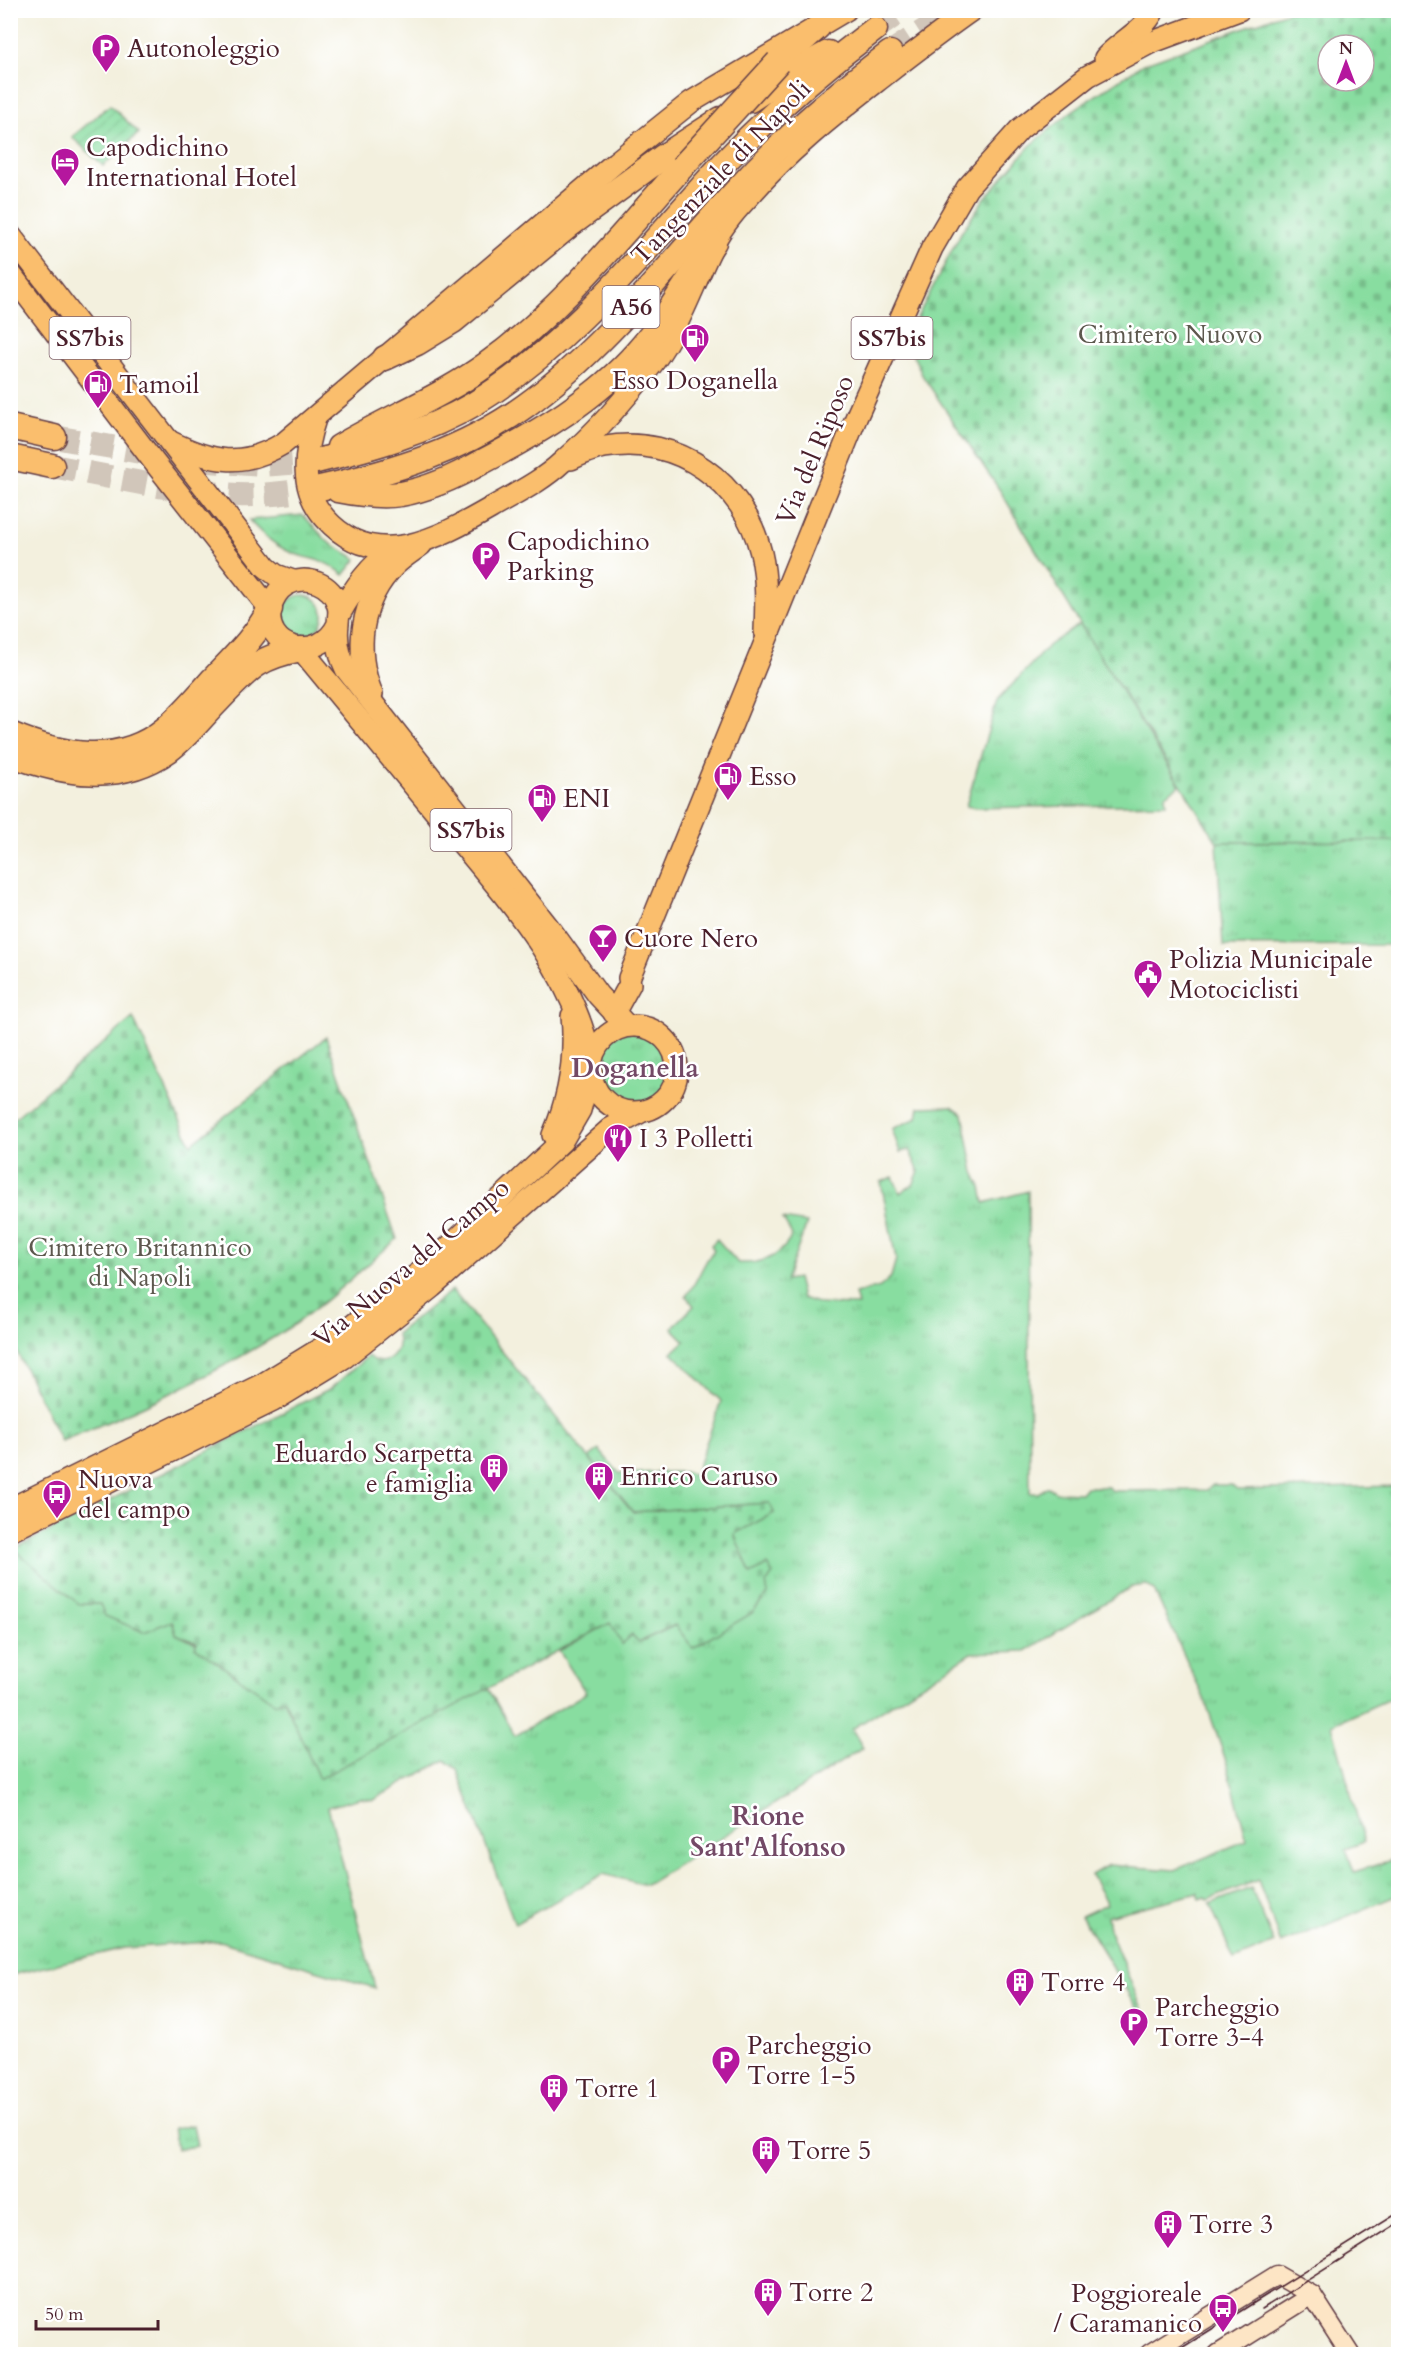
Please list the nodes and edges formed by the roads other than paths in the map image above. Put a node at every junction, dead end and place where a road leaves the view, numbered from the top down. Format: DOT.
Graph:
graph roads {
  1 [pos="846,10"];
  2 [pos="972,10"];
  3 [pos="1154,10"];
  4 [pos="1239,10"];
  5 [pos="956,18"];
  6 [pos="818,27"];
  7 [pos="890,53"];
  8 [pos="1088,76"];
  9 [pos="10,236"];
  10 [pos="714,242"];
  11 [pos="10,273"];
  12 [pos="385,358"];
  13 [pos="315,419"];
  14 [pos="10,427"];
  15 [pos="54,437"];
  16 [pos="169,441"];
  17 [pos="10,457"];
  18 [pos="562,463"];
  19 [pos="10,465"];
  20 [pos="428,540"];
  21 [pos="394,548"];
  22 [pos="293,581"];
  23 [pos="270,609"];
  24 [pos="338,620"];
  25 [pos="764,645"];
  26 [pos="301,649"];
  27 [pos="379,711"];
  28 [pos="10,734"];
  29 [pos="10,754"];
  30 [pos="629,978"];
  31 [pos="570,995"];
  32 [pos="598,995"];
  33 [pos="620,1019"];
  34 [pos="590,1067"];
  35 [pos="639,1113"];
  36 [pos="538,1165"];
  37 [pos="10,1509"];
  38 [pos="10,1531"];
  39 [pos="1311,2295"];
  40 [pos="1149,2355"];
  41 [pos="1218,2355"];
  42 [pos="1350,2355"];
  1 -- 6 [label="main road"];
  2 -- 5 [label="main road"];
  3 -- 8 [label="main road"];
  4 -- 8 [label="main road, Via del Riposo / SS7bis"];
  5 -- 10 [label="main road"];
  6 -- 12 [label="main road"];
  6 -- 12 [label="highway, Tangenziale di Napoli / A56, bridge"];
  7 -- 10 [label="highway, Tangenziale di Napoli / A56"];
  8 -- 25 [label="main road, Via del Riposo / SS7bis"];
  9 -- 16 [label="main road, SS7bis"];
  10 -- 18 [label="main road"];
  11 -- 23 [label="main road, SS7bis"];
  12 -- 13 [label="main road"];
  13 -- 16 [label="main road"];
  13 -- 21 [label="main road"];
  14 -- 15 [label="highway"];
  16 -- 22 [label="main road, SS7bis"];
  17 -- 19 [label="highway"];
  18 -- 20 [label="main road"];
  18 -- 25 [label="main road"];
  20 -- 21 [label="main road"];
  20 -- 27 [label="main road"];
  21 -- 24 [label="main road"];
  22 -- 23 [label="main road"];
  22 -- 24 [label="main road, SS7bis"];
  23 -- 26 [label="main road, SS7bis"];
  23 -- 28 [label="highway"];
  24 -- 26 [label="main road"];
  24 -- 27 [label="main road, SS7bis"];
  25 -- 30 [label="main road, Via del Riposo"];
  26 -- 29 [label="highway"];
  26 -- 31 [label="main road, SS7bis"];
  27 -- 32 [label="main road, SS7bis"];
  30 -- 32 [label="main road"];
  30 -- 33 [label="main road, Via del Riposo"];
  31 -- 34 [label="main road"];
  31 -- 36 [label="main road"];
  32 -- 33 [label="main road, SS7bis"];
  33 -- 34 [label="main road"];
  33 -- 35 [label="main road"];
  34 -- 35 [label="main road"];
  34 -- 36 [label="main road, Via Nuova del Campo"];
  35 -- 38 [label="main road, Via Nuova del Campo"];
  36 -- 37 [label="main road, Via Nuova del Campo"];
  39 -- 40 [label="main road"];
  39 -- 41 [label="main road"];
  39 -- 42 [label="main road"];
}
